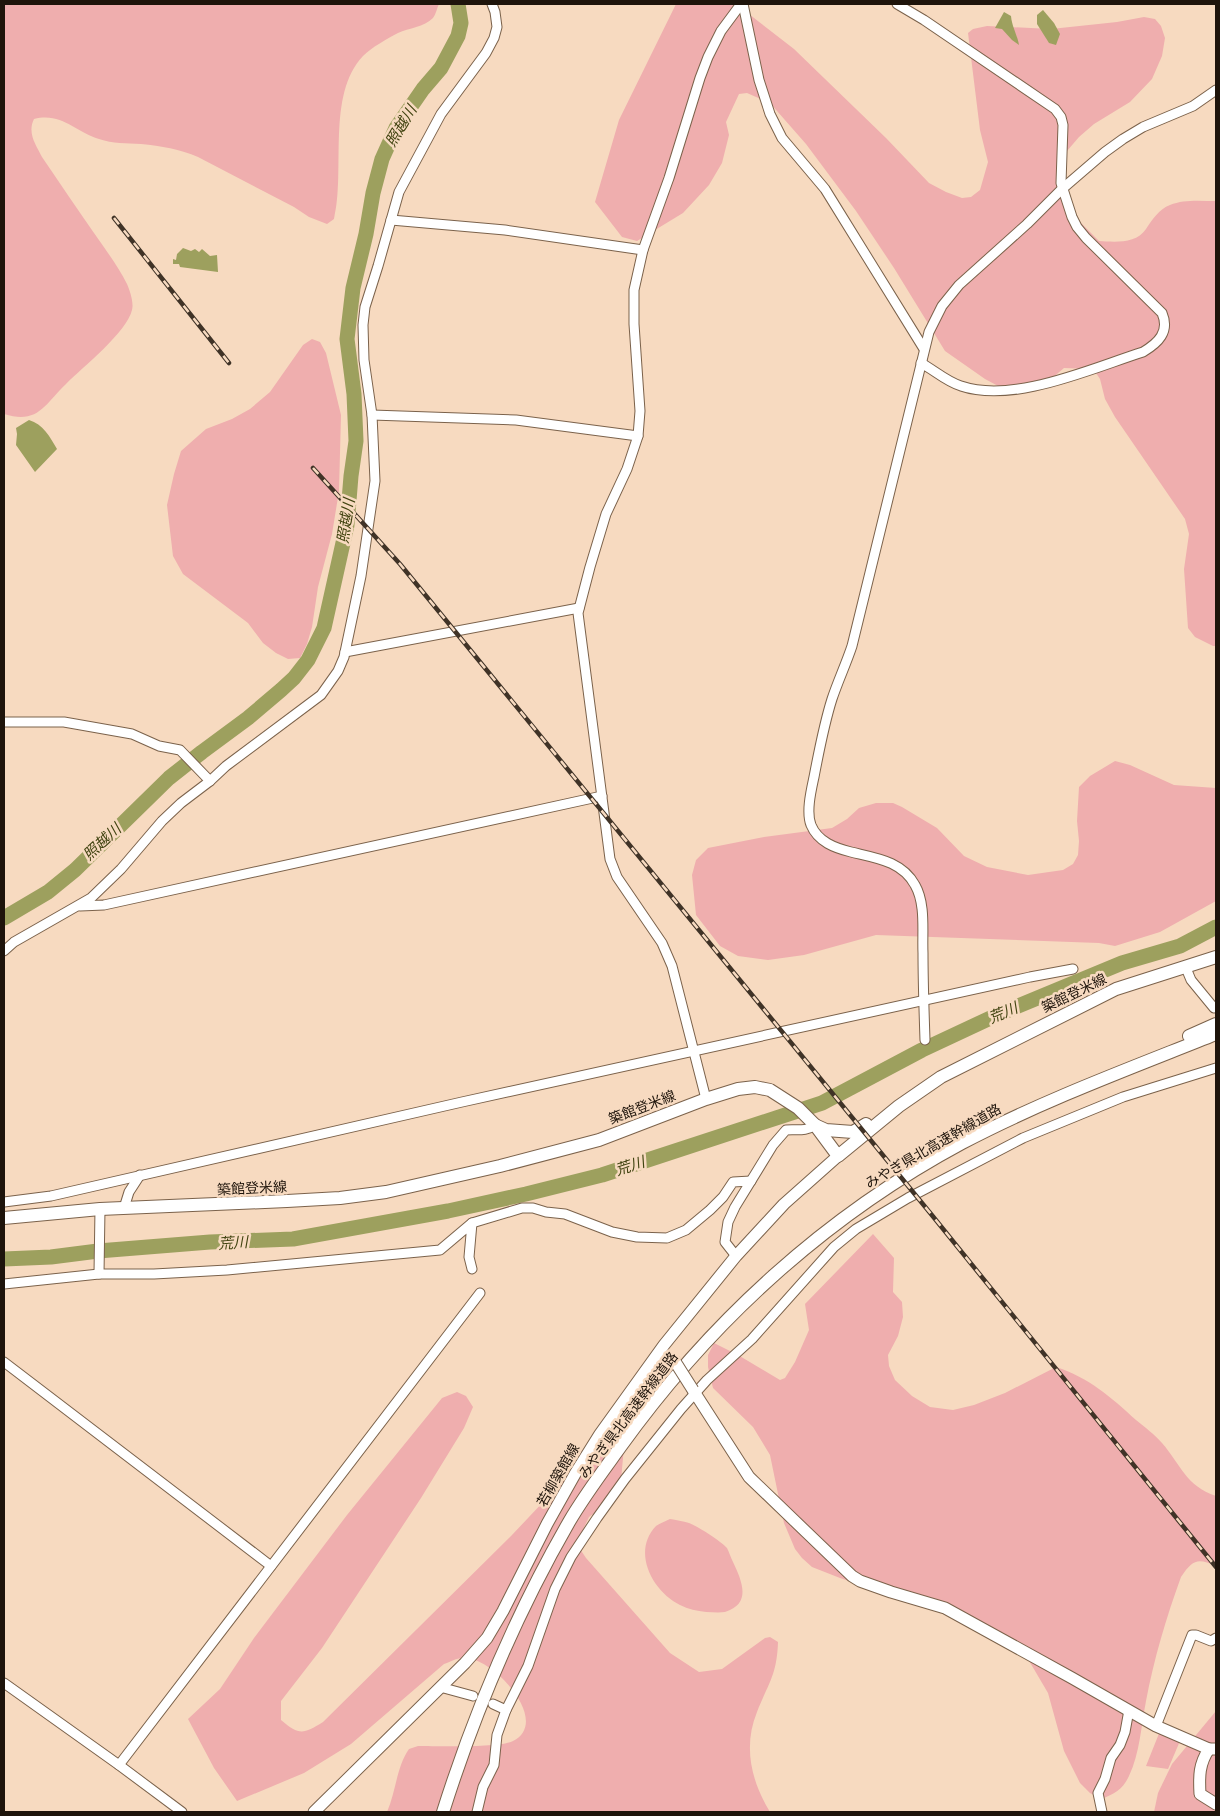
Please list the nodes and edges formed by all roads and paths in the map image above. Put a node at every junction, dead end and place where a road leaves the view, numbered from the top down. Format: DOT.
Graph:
graph roads {
  1 [pos="492,4"];
  2 [pos="742,4"];
  3 [pos="898,4"];
  4 [pos="1216,90"];
  5 [pos="1062,189"];
  6 [pos="391,220"];
  7 [pos="643,250"];
  8 [pos="924,349"];
  9 [pos="921,363"];
  10 [pos="372,415"];
  11 [pos="638,436"];
  12 [pos="579,608"];
  13 [pos="345,652"];
  14 [pos="4,722"];
  15 [pos="210,781"];
  16 [pos="602,796"];
  17 [pos="77,906"];
  18 [pos="4,951"];
  19 [pos="1216,958"];
  20 [pos="1186,968"];
  21 [pos="1073,969"];
  22 [pos="924,1000"];
  23 [pos="1214,1008"];
  24 [pos="1216,1024"];
  25 [pos="1216,1034"];
  26 [pos="925,1040"];
  27 [pos="1216,1043"];
  28 [pos="695,1052"];
  29 [pos="1216,1068"];
  30 [pos="1060,1097"];
  31 [pos="706,1099"];
  32 [pos="899,1106"];
  33 [pos="813,1122"];
  34 [pos="838,1156"];
  35 [pos="140,1175"];
  36 [pos="751,1181"];
  37 [pos="4,1202"];
  38 [pos="124,1208"];
  39 [pos="100,1209"];
  40 [pos="4,1218"];
  41 [pos="472,1223"];
  42 [pos="736,1256"];
  43 [pos="472,1269"];
  44 [pos="100,1270"];
  45 [pos="4,1284"];
  46 [pos="480,1293"];
  47 [pos="664,1346"];
  48 [pos="4,1362"];
  49 [pos="694,1391"];
  50 [pos="271,1566"];
  51 [pos="1216,1638"];
  52 [pos="4,1683"];
  53 [pos="440,1687"];
  54 [pos="473,1696"];
  55 [pos="493,1704"];
  56 [pos="506,1710"];
  57 [pos="1129,1710"];
  58 [pos="1156,1726"];
  59 [pos="1212,1749"];
  60 [pos="120,1765"];
  61 [pos="1216,1804"];
  62 [pos="182,1812"];
  63 [pos="314,1812"];
  64 [pos="443,1812"];
  65 [pos="477,1812"];
  66 [pos="1102,1812"];
  1 -- 6 [label="street"];
  2 -- 7 [label="street"];
  2 -- 8 [label="street"];
  3 -- 5 [label="street"];
  4 -- 5 [label="street"];
  5 -- 8 [label="street"];
  5 -- 9 [label="street"];
  6 -- 7 [label="street"];
  6 -- 10 [label="street"];
  7 -- 11 [label="street"];
  8 -- 9 [label="street"];
  9 -- 22 [label="street"];
  10 -- 11 [label="street"];
  10 -- 13 [label="street"];
  11 -- 12 [label="street"];
  12 -- 13 [label="street"];
  12 -- 16 [label="street"];
  13 -- 15 [label="street"];
  14 -- 15 [label="street"];
  15 -- 17 [label="street"];
  16 -- 17 [label="street"];
  16 -- 28 [label="street"];
  17 -- 18 [label="street"];
  19 -- 20 [label="main road, 築館登米線"];
  20 -- 23 [label="street"];
  20 -- 32 [label="main road, 築館登米線"];
  21 -- 22 [label="street"];
  22 -- 26 [label="street"];
  22 -- 28 [label="street"];
  24 -- 30 [label="main road"];
  25 -- 30 [label="main road, みやぎ県北高速幹線道路"];
  27 -- 30 [label="main road"];
  28 -- 31 [label="street"];
  28 -- 35 [label="street"];
  29 -- 49 [label="street"];
  30 -- 64 [label="main road, みやぎ県北高速幹線道路"];
  31 -- 33 [label="main road, 築館登米線"];
  31 -- 38 [label="main road, 築館登米線"];
  32 -- 33 [label="main road"];
  32 -- 34 [label="main road, 築館登米線"];
  33 -- 34 [label="main road, 築館登米線"];
  33 -- 36 [label="street"];
  34 -- 42 [label="main road, 若柳築館線"];
  35 -- 37 [label="street"];
  35 -- 38 [label="street"];
  36 -- 41 [label="street"];
  36 -- 42 [label="street"];
  38 -- 39 [label="main road, 築館登米線"];
  39 -- 40 [label="main road, 築館登米線"];
  39 -- 44 [label="street"];
  41 -- 43 [label="street"];
  41 -- 44 [label="street"];
  42 -- 47 [label="main road, 若柳築館線"];
  44 -- 45 [label="street"];
  46 -- 50 [label="street"];
  47 -- 49 [label="main road, bridge"];
  47 -- 53 [label="main road, 若柳築館線"];
  48 -- 50 [label="street"];
  49 -- 56 [label="street"];
  49 -- 57 [label="main road"];
  50 -- 60 [label="street"];
  51 -- 58 [label="street"];
  52 -- 60 [label="street"];
  53 -- 54 [label="street"];
  53 -- 63 [label="main road, 若柳築館線"];
  55 -- 56 [label="street"];
  56 -- 65 [label="street"];
  57 -- 58 [label="main road"];
  57 -- 66 [label="street"];
  58 -- 59 [label="main road"];
  59 -- 61 [label="main road"];
  60 -- 62 [label="street"];
}
